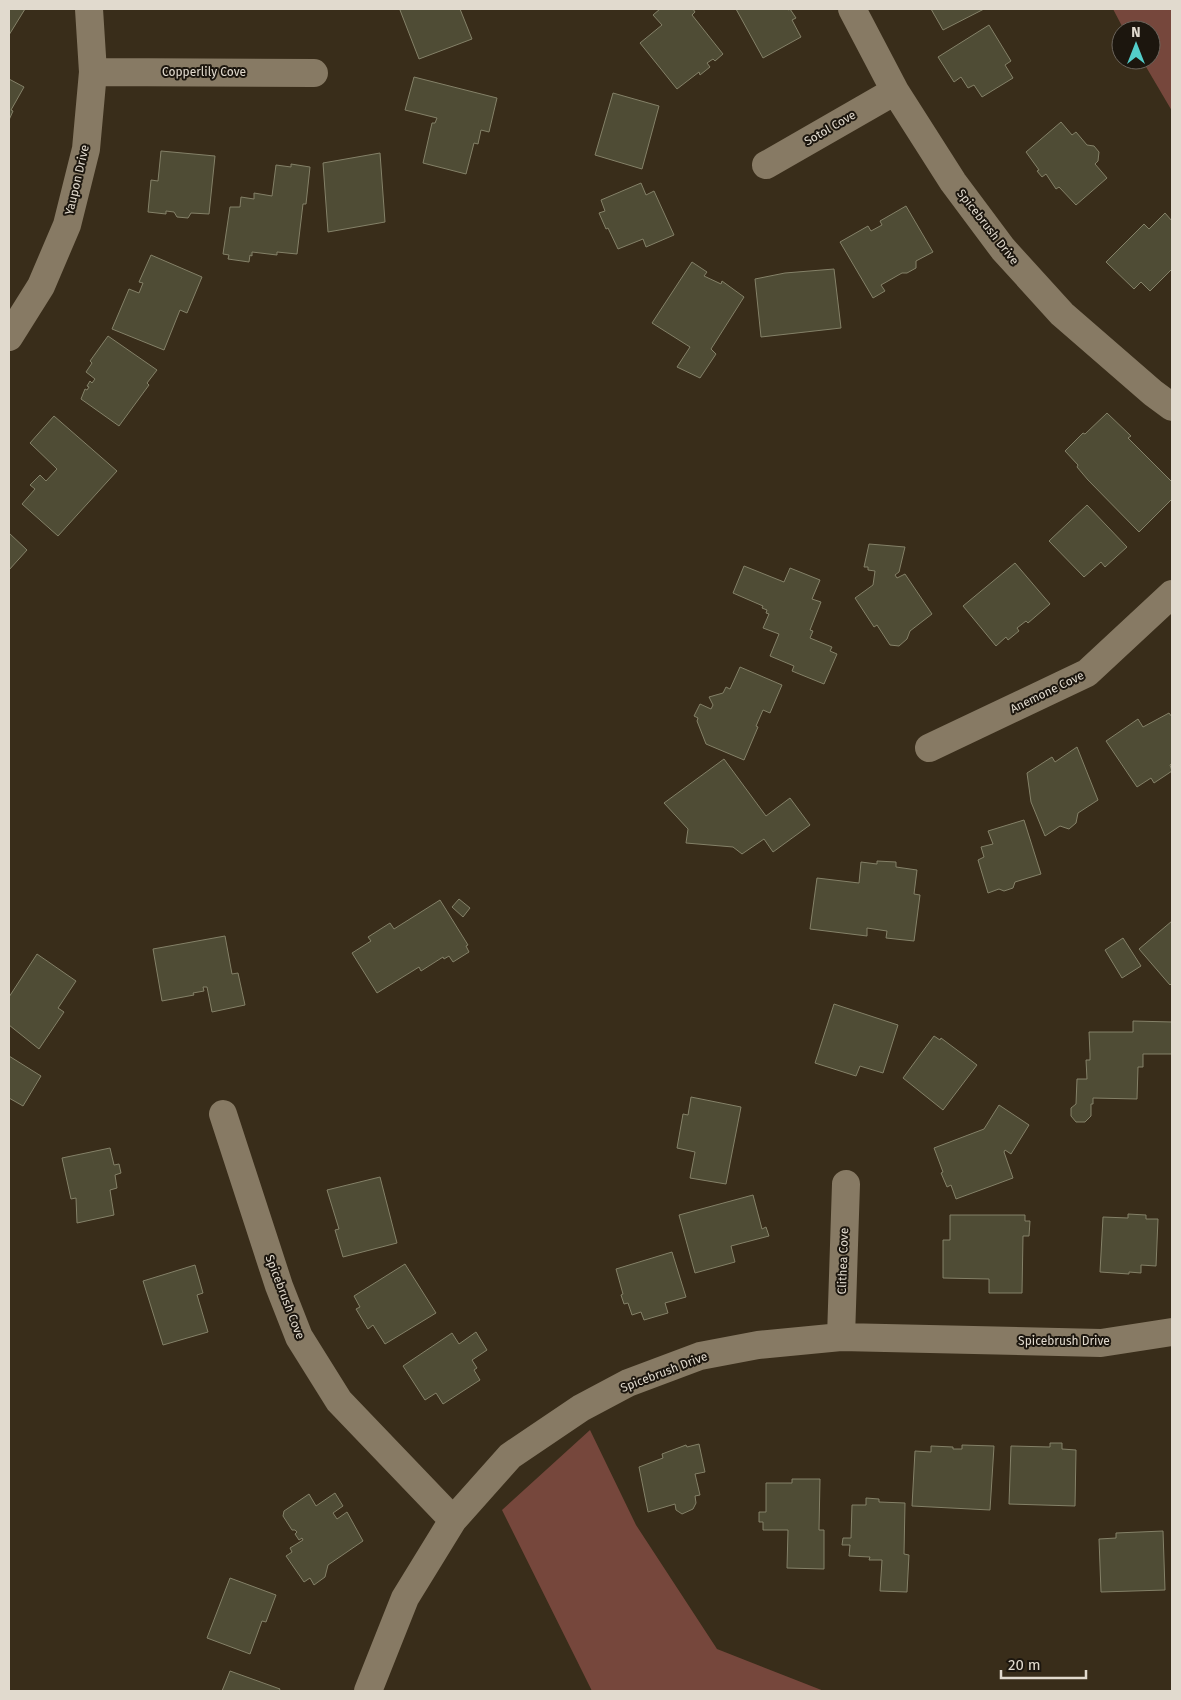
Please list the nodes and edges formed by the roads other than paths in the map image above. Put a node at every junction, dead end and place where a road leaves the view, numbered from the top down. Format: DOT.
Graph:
graph roads {
  1 [pos="88,9"];
  2 [pos="852,9"];
  3 [pos="93,72"];
  4 [pos="314,73"];
  5 [pos="895,91"];
  6 [pos="766,165"];
  7 [pos="9,337"];
  8 [pos="1172,407"];
  9 [pos="1172,594"];
  10 [pos="929,748"];
  11 [pos="223,1114"];
  12 [pos="846,1184"];
  13 [pos="1172,1332"];
  14 [pos="841,1337"];
  15 [pos="453,1520"];
  16 [pos="368,1691"];
  1 -- 3 [label="street, Yaupon Drive"];
  2 -- 5 [label="street, Spicebrush Drive"];
  3 -- 4 [label="street, Copperlily Cove"];
  3 -- 7 [label="street, Yaupon Drive"];
  5 -- 6 [label="street, Sotol Cove"];
  5 -- 8 [label="street, Spicebrush Drive"];
  9 -- 10 [label="street, Anemone Cove"];
  11 -- 15 [label="street, Spicebrush Cove"];
  12 -- 14 [label="street, Clithea Cove"];
  13 -- 14 [label="street, Spicebrush Drive"];
  14 -- 15 [label="street, Spicebrush Drive"];
  15 -- 16 [label="street, Spicebrush Drive"];
}
